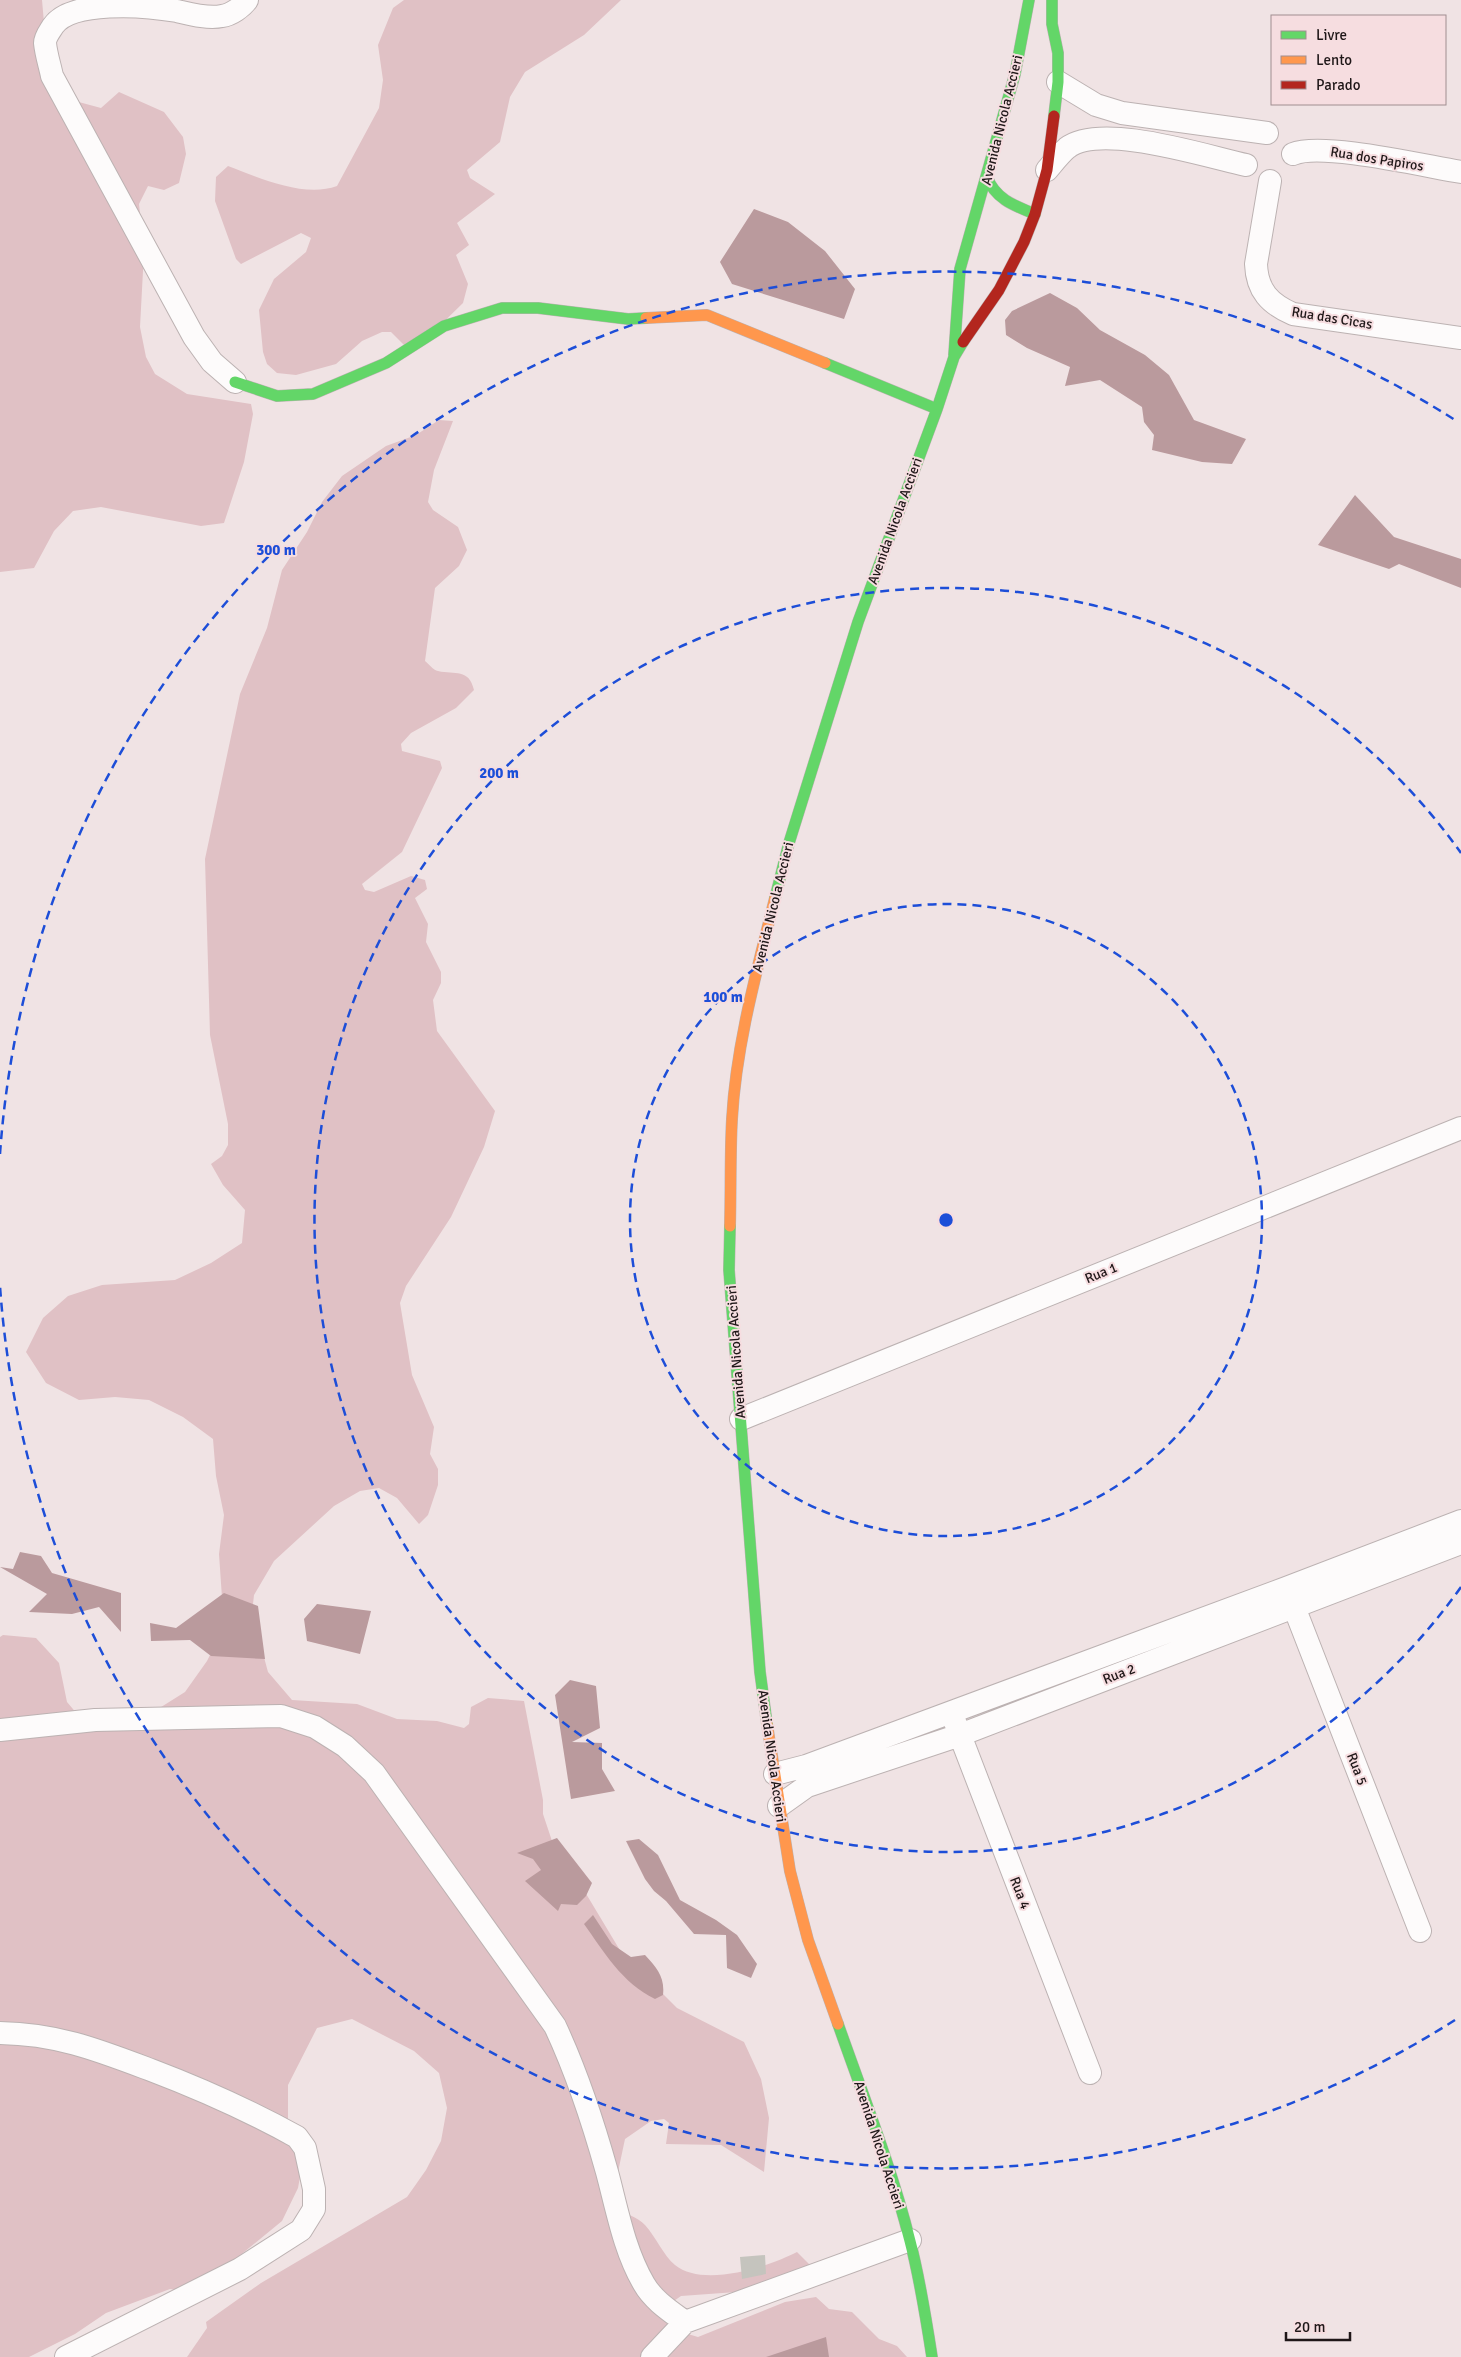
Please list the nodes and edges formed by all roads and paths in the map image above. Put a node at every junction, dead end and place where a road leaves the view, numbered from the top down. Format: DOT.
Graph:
graph roads {
  1 [pos="247,0"];
  2 [pos="1029,0"];
  3 [pos="1052,0"];
  4 [pos="1031,73"];
  5 [pos="1015,74"];
  6 [pos="1054,81"];
  7 [pos="1266,133"];
  8 [pos="1292,154"];
  9 [pos="1246,165"];
  10 [pos="1046,170"];
  11 [pos="1461,172"];
  12 [pos="987,178"];
  13 [pos="1270,180"];
  14 [pos="1035,214"];
  15 [pos="1461,338"];
  16 [pos="954,357"];
  17 [pos="235,382"];
  18 [pos="937,409"];
  19 [pos="1461,1128"];
  20 [pos="741,1419"];
  21 [pos="1461,1521"];
  22 [pos="1461,1543"];
  23 [pos="1290,1598"];
  24 [pos="952,1712"];
  25 [pos="0,1730"];
  26 [pos="960,1735"];
  27 [pos="775,1774"];
  28 [pos="779,1806"];
  29 [pos="1420,1931"];
  30 [pos="0,2033"];
  31 [pos="1090,2073"];
  32 [pos="910,2240"];
  33 [pos="685,2322"];
  34 [pos="66,2357"];
  35 [pos="652,2357"];
  36 [pos="932,2357"];
  1 -- 17 [label="street"];
  2 -- 5 [label="street, Avenida Nicola Accieri"];
  3 -- 6 [label="street, Avenida Nicola Accieri"];
  4 -- 5 [label="street"];
  5 -- 12 [label="street, Avenida Nicola Accieri"];
  6 -- 7 [label="street"];
  6 -- 10 [label="street, Avenida Nicola Accieri"];
  7 -- 8 [label="street"];
  7 -- 9 [label="street"];
  8 -- 11 [label="street, Rua dos Papiros"];
  8 -- 13 [label="street"];
  9 -- 10 [label="street"];
  9 -- 13 [label="street"];
  10 -- 14 [label="street, Avenida Nicola Accieri"];
  12 -- 14 [label="street"];
  12 -- 16 [label="street, Avenida Nicola Accieri"];
  13 -- 15 [label="street, Rua das Cicas"];
  14 -- 16 [label="street, Avenida Nicola Accieri"];
  16 -- 18 [label="street, Avenida Nicola Accieri"];
  17 -- 18 [label="street"];
  18 -- 20 [label="street, Avenida Nicola Accieri"];
  19 -- 20 [label="street, Rua 1"];
  20 -- 27 [label="street, Avenida Nicola Accieri"];
  21 -- 23 [label="street, Rua 2"];
  22 -- 23 [label="street, Rua 2"];
  23 -- 24 [label="street, Rua 2"];
  23 -- 26 [label="street, Rua 2"];
  23 -- 29 [label="street, Rua 5"];
  24 -- 26 [label="street, Rua 4"];
  24 -- 27 [label="street, Rua 2"];
  25 -- 33 [label="street"];
  26 -- 28 [label="street, Rua 2"];
  26 -- 31 [label="street, Rua 4"];
  27 -- 28 [label="street, Avenida Nicola Accieri"];
  28 -- 32 [label="street, Avenida Nicola Accieri"];
  30 -- 34 [label="street"];
  32 -- 33 [label="street"];
  32 -- 36 [label="street, Avenida Nicola Accieri"];
  33 -- 35 [label="street"];
}
